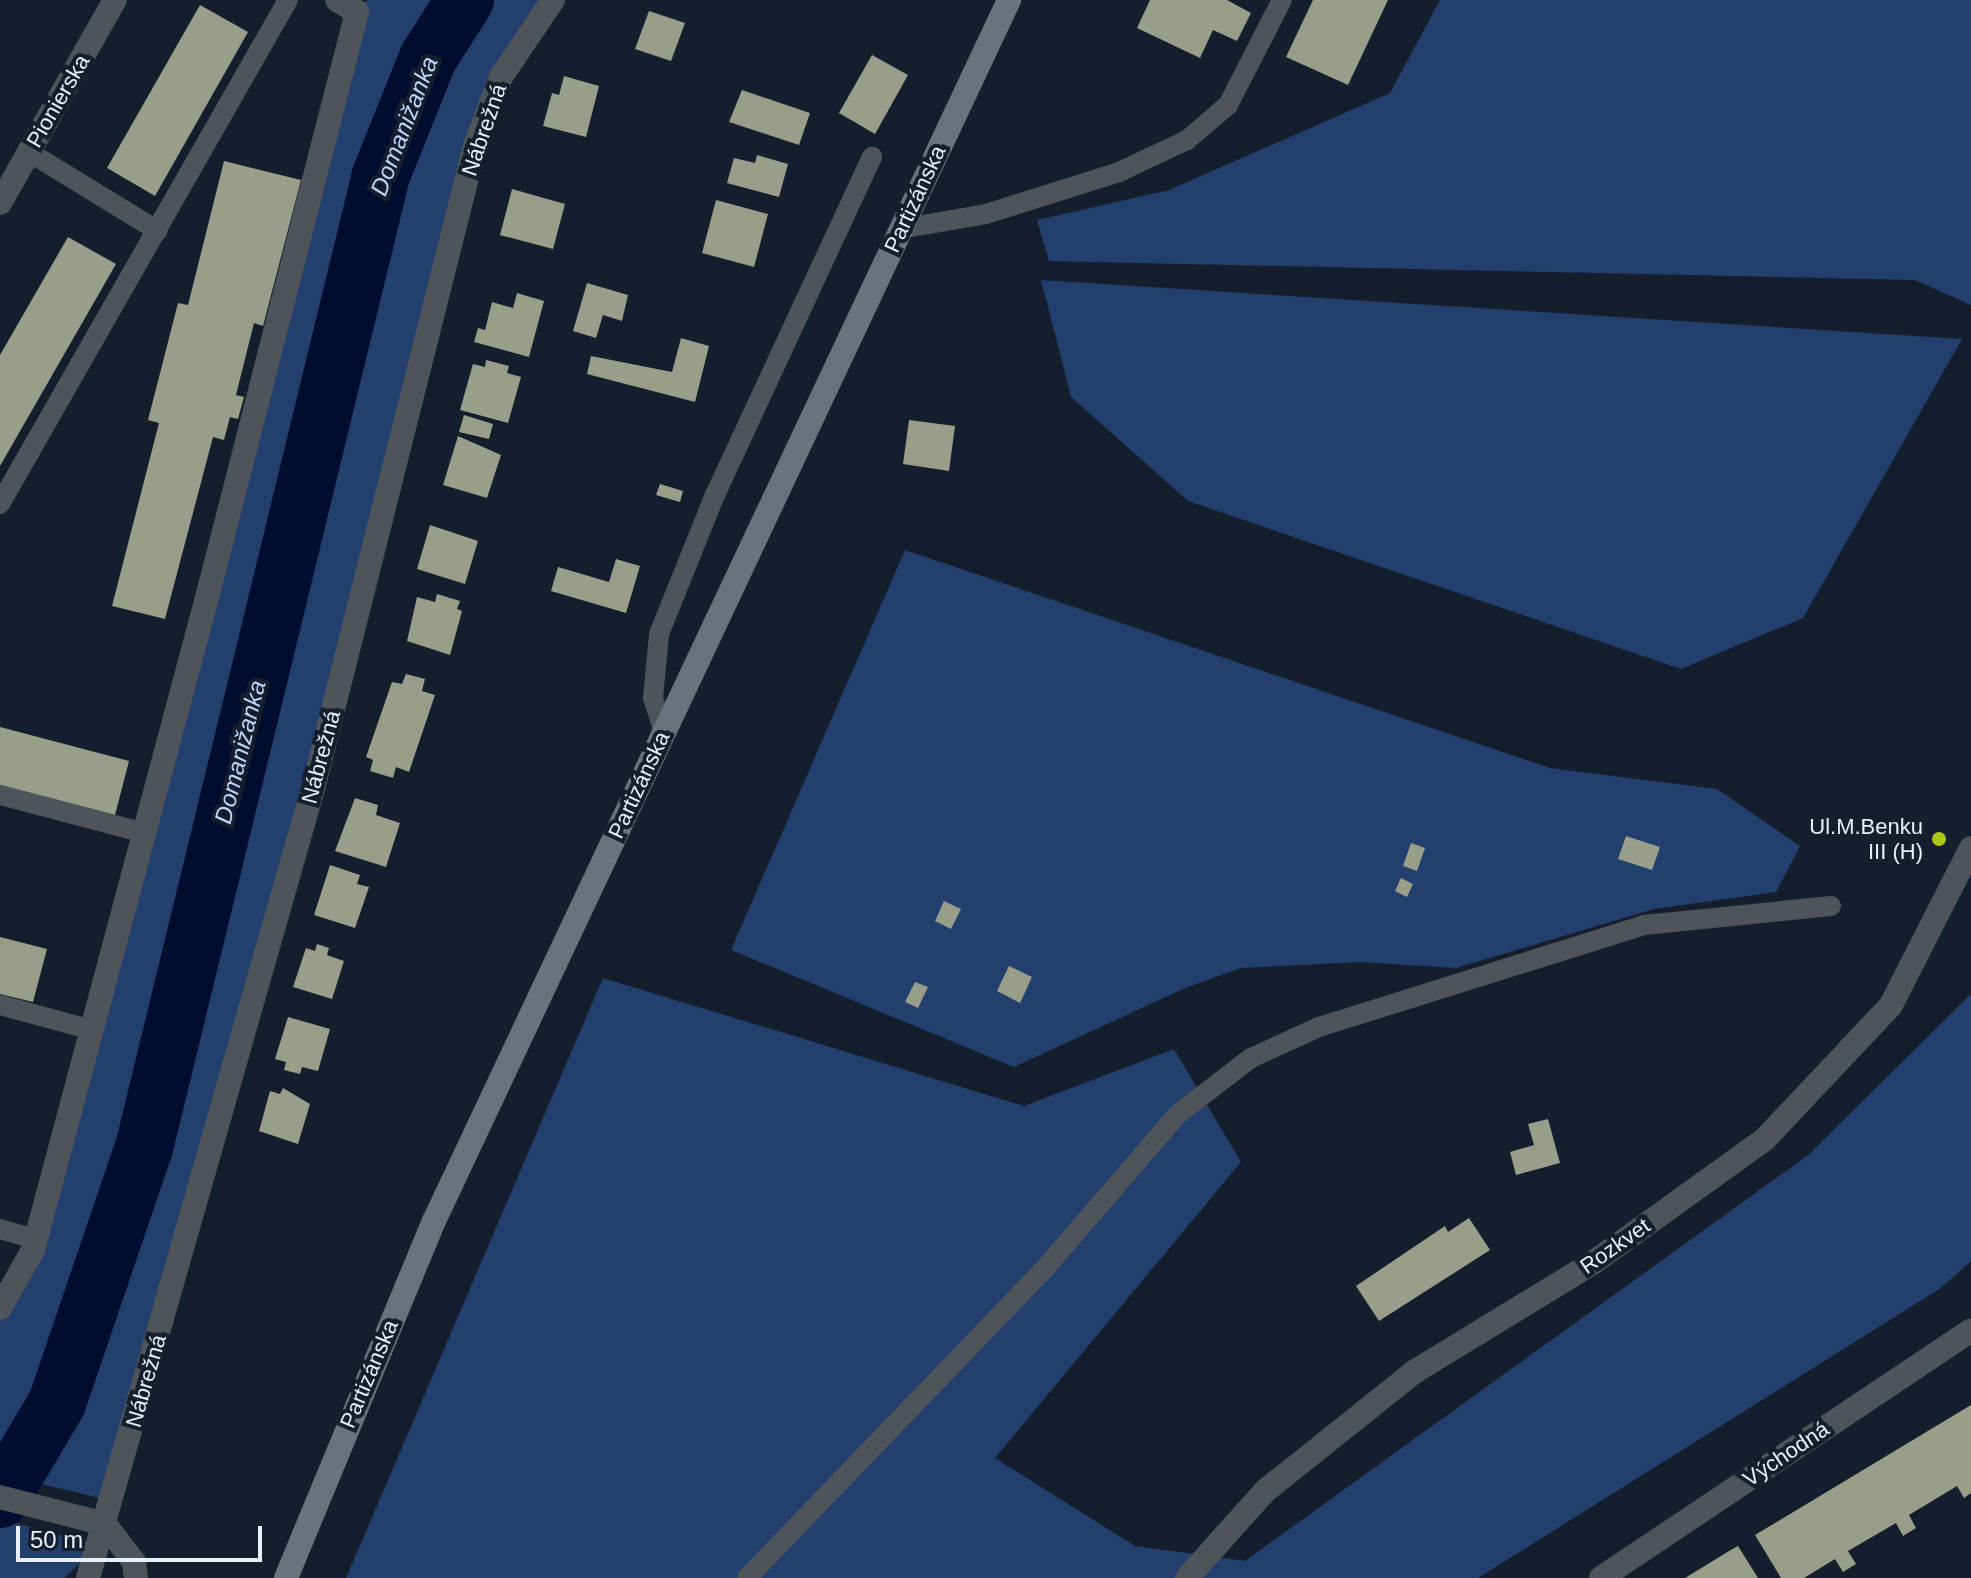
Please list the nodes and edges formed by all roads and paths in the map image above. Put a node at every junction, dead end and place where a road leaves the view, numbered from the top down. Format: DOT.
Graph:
graph roads {
  1 [pos="115,0"];
  2 [pos="288,0"];
  3 [pos="553,0"];
  4 [pos="1009,0"];
  5 [pos="1282,0"];
  6 [pos="354,4"];
  7 [pos="29,152"];
  8 [pos="872,157"];
  9 [pos="0,203"];
  10 [pos="900,229"];
  11 [pos="158,231"];
  12 [pos="0,504"];
  13 [pos="664,732"];
  14 [pos="0,795"];
  15 [pos="145,833"];
  16 [pos="1971,848"];
  17 [pos="1831,906"];
  18 [pos="0,1005"];
  19 [pos="92,1030"];
  20 [pos="0,1229"];
  21 [pos="36,1239"];
  22 [pos="0,1308"];
  23 [pos="1971,1330"];
  24 [pos="0,1497"];
  25 [pos="105,1524"];
  26 [pos="88,1578"];
  27 [pos="136,1578"];
  28 [pos="286,1578"];
  29 [pos="747,1578"];
  30 [pos="1187,1578"];
  31 [pos="1601,1578"];
  1 -- 7 [label="street, Pionierska"];
  2 -- 11 [label="lane"];
  3 -- 25 [label="street, Nábrežná"];
  4 -- 10 [label="main road, Partizánska"];
  5 -- 10 [label="lane"];
  6 -- 15 [label="street"];
  7 -- 9 [label="street, Pionierska"];
  7 -- 11 [label="lane"];
  8 -- 13 [label="lane"];
  10 -- 13 [label="main road, Partizánska"];
  11 -- 12 [label="lane"];
  13 -- 28 [label="main road, Partizánska"];
  14 -- 15 [label="lane"];
  15 -- 19 [label="street"];
  16 -- 30 [label="street, Rozkvet"];
  17 -- 29 [label="lane"];
  18 -- 19 [label="lane"];
  19 -- 21 [label="street"];
  20 -- 21 [label="lane"];
  21 -- 22 [label="street"];
  23 -- 31 [label="street, Východná"];
  24 -- 25 [label="street"];
  25 -- 26 [label="street, Nábrežná"];
  25 -- 27 [label="street"];
}
